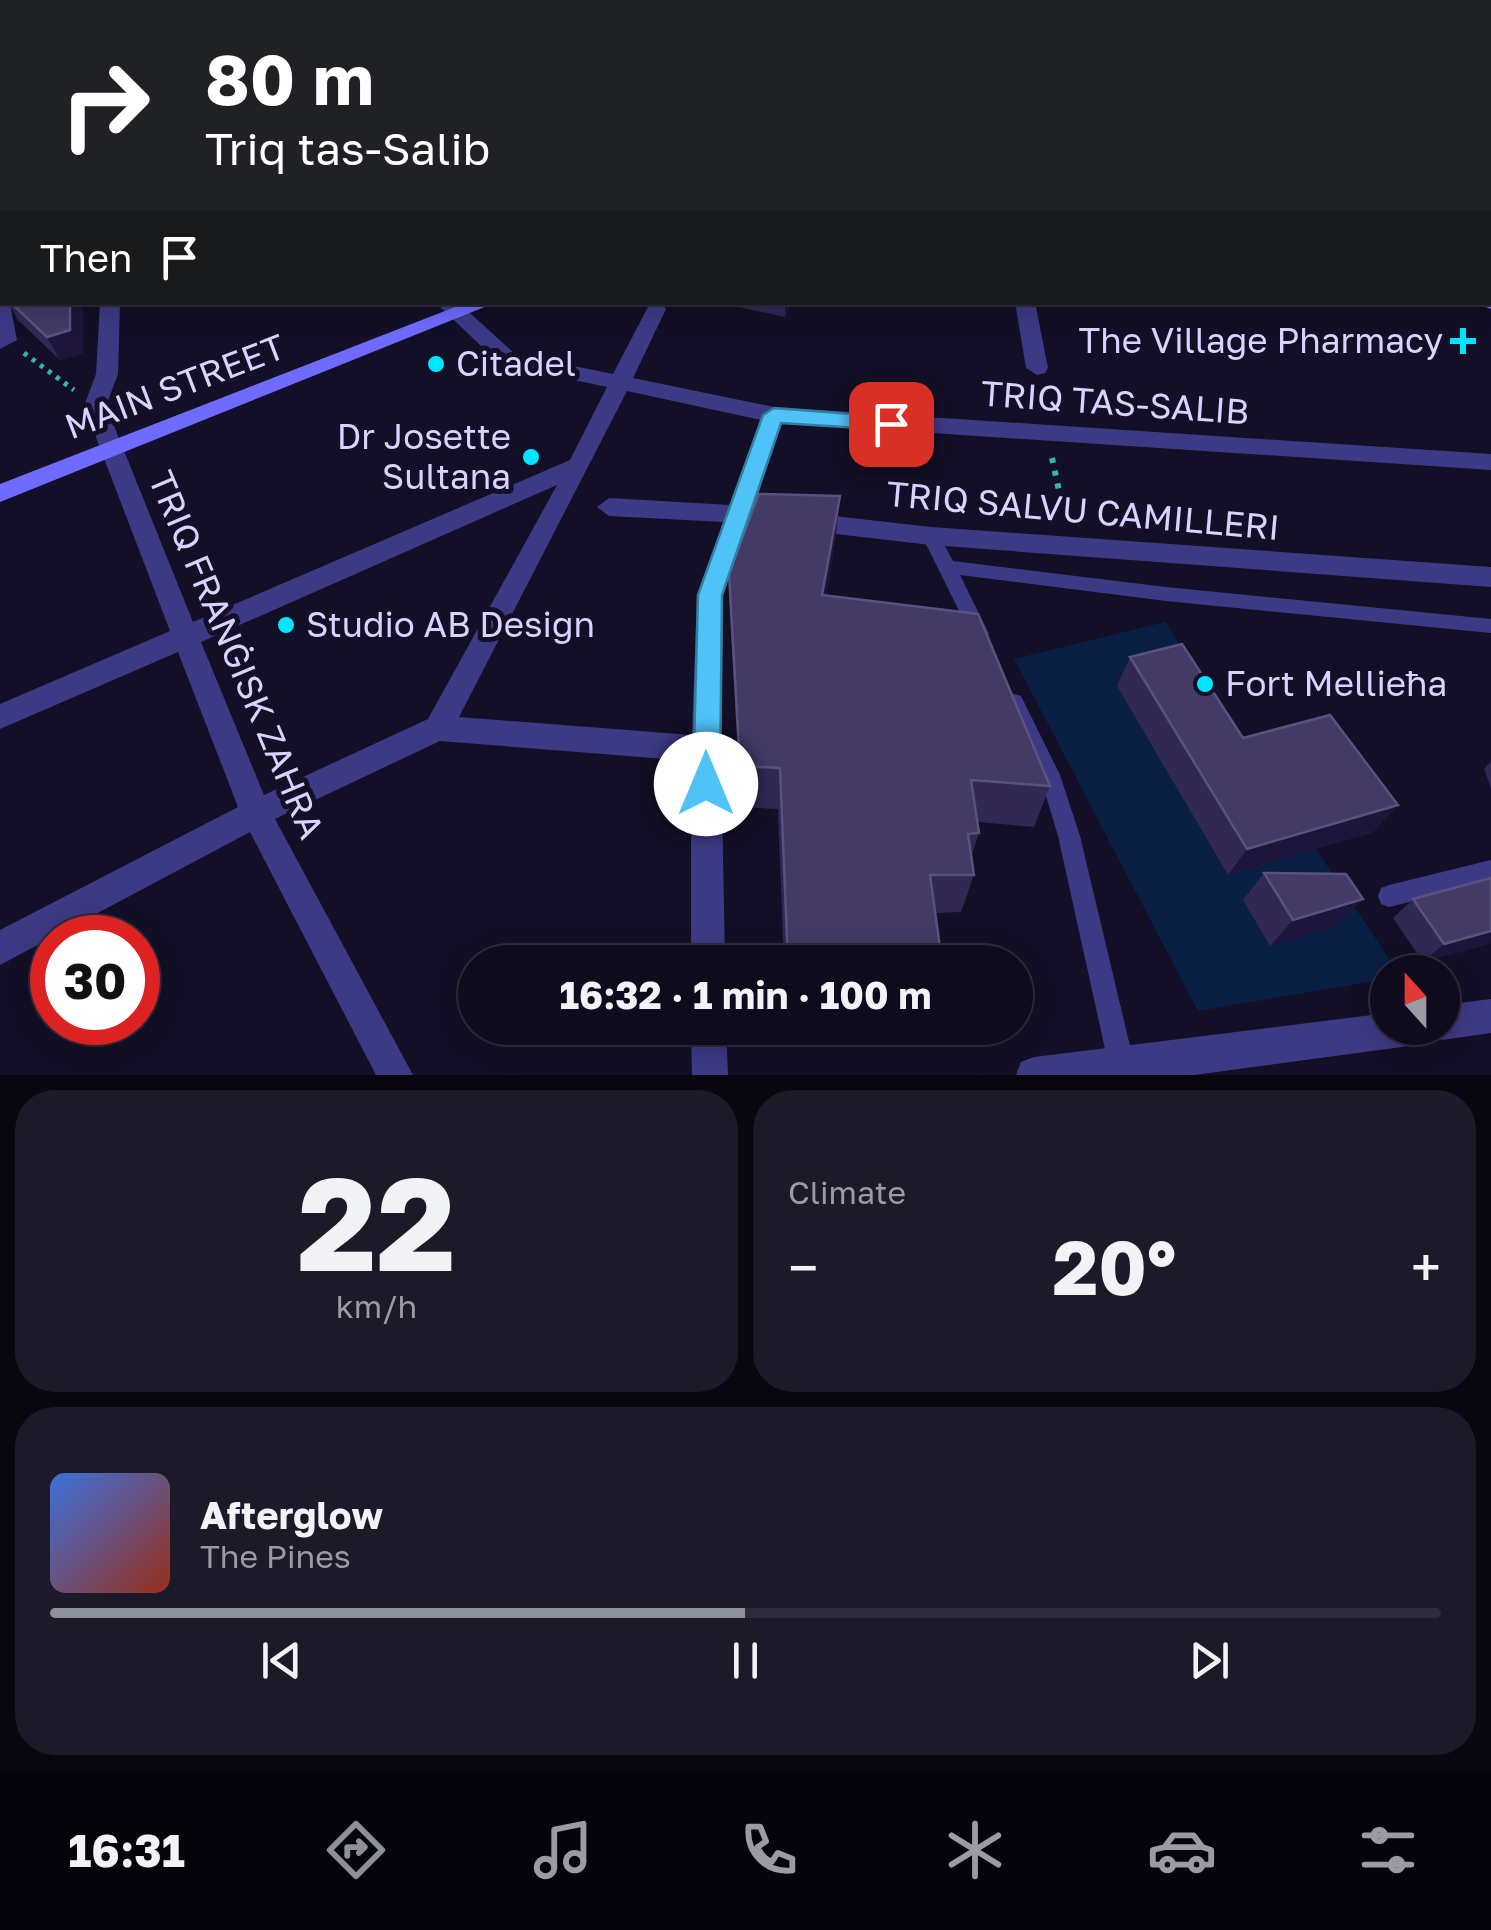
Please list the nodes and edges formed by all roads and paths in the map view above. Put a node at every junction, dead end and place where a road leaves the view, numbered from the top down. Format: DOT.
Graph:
graph roads {
  1 [pos="0,305"];
  2 [pos="110,305"];
  3 [pos="1026,305"];
  4 [pos="451,308"];
  5 [pos="656,309"];
  6 [pos="3,341"];
  7 [pos="1037,368"];
  8 [pos="621,382"];
  9 [pos="95,406"];
  10 [pos="774,415"];
  11 [pos="1047,434"];
  12 [pos="110,450"];
  13 [pos="1491,462"];
  14 [pos="579,466"];
  15 [pos="0,493"];
  16 [pos="609,507"];
  17 [pos="737,514"];
  18 [pos="931,536"];
  19 [pos="1071,547"];
  20 [pos="947,567"];
  21 [pos="1491,577"];
  22 [pos="1491,626"];
  23 [pos="184,638"];
  24 [pos="990,654"];
  25 [pos="1007,689"];
  26 [pos="0,718"];
  27 [pos="438,728"];
  28 [pos="706,749"];
  29 [pos="256,813"];
  30 [pos="1491,870"];
  31 [pos="1389,896"];
  32 [pos="708,945"];
  33 [pos="0,948"];
  34 [pos="1491,1016"];
  35 [pos="1460,1020"];
  36 [pos="1370,1034"];
  37 [pos="709,1045"];
  38 [pos="1122,1068"];
  39 [pos="395,1075"];
  40 [pos="710,1075"];
  41 [pos="1036,1075"];
  1 -- 6 [label="street"];
  2 -- 9 [label="street"];
  3 -- 7 [label="street"];
  4 -- 8 [label="street, TRIQ TAS-SALIB"];
  4 -- 12 [label="main road, MAIN STREET"];
  5 -- 8 [label="street"];
  6 -- 9 [label="path"];
  8 -- 10 [label="street, TRIQ TAS-SALIB"];
  8 -- 14 [label="street"];
  9 -- 12 [label="street, TRIQ FRANĠISK ZAHRA"];
  10 -- 11 [label="street, TRIQ TAS-SALIB"];
  10 -- 17 [label="street"];
  11 -- 13 [label="street, TRIQ TAS-SALIB"];
  11 -- 19 [label="path"];
  12 -- 15 [label="main road, MAIN STREET"];
  12 -- 23 [label="street, TRIQ FRANĠISK ZAHRA"];
  14 -- 23 [label="street"];
  14 -- 27 [label="street"];
  16 -- 17 [label="street, TRIQ SALVU CAMILLERI"];
  17 -- 18 [label="street, TRIQ SALVU CAMILLERI"];
  17 -- 28 [label="street"];
  18 -- 19 [label="street, TRIQ SALVU CAMILLERI"];
  18 -- 20 [label="lane"];
  19 -- 21 [label="street, TRIQ SALVU CAMILLERI"];
  20 -- 22 [label="lane"];
  20 -- 24 [label="lane"];
  23 -- 26 [label="street"];
  23 -- 29 [label="street, TRIQ FRANĠISK ZAHRA"];
  25 -- 38 [label="lane"];
  27 -- 28 [label="street"];
  27 -- 29 [label="street"];
  28 -- 32 [label="street"];
  29 -- 33 [label="street"];
  29 -- 39 [label="street, TRIQ FRANĠISK ZAHRA"];
  30 -- 31 [label="lane"];
  34 -- 35 [label="street"];
  36 -- 38 [label="street"];
  37 -- 40 [label="street"];
  38 -- 41 [label="street"];
}
